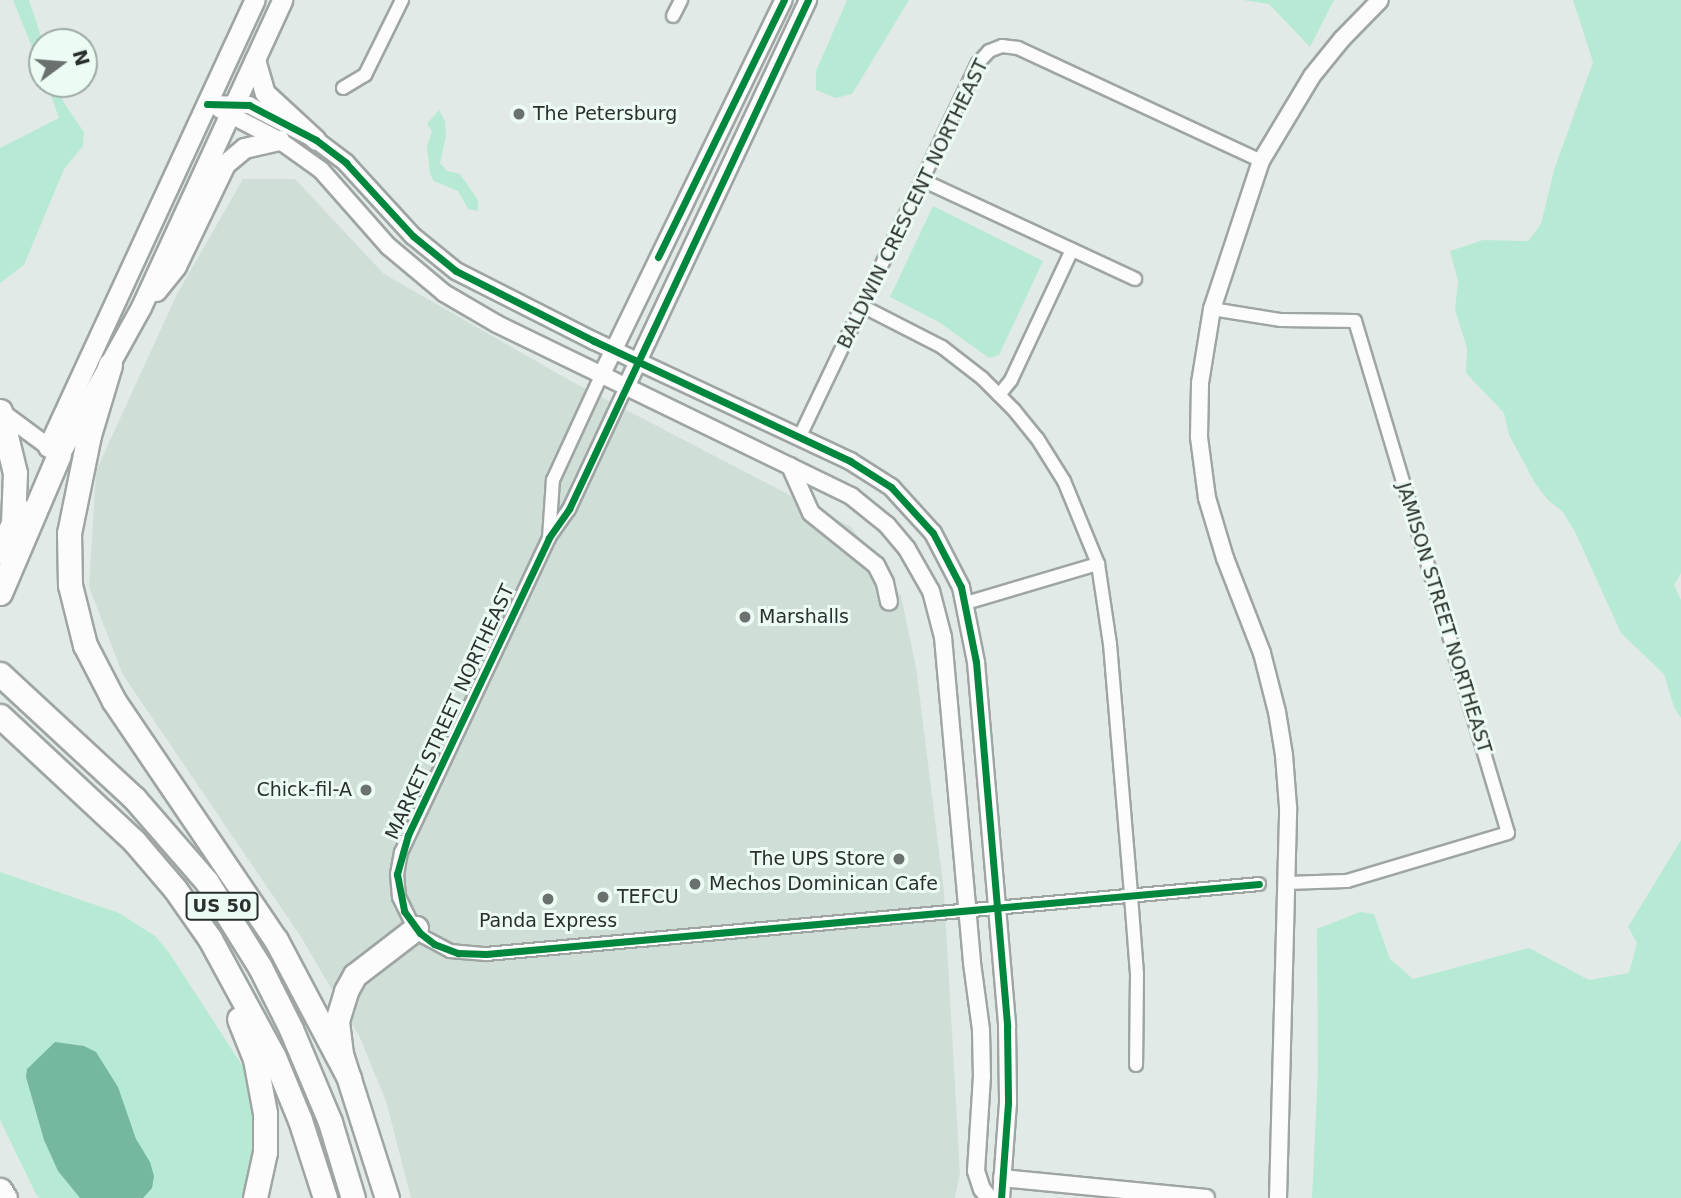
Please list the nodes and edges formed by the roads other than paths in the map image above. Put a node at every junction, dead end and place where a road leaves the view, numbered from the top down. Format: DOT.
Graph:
graph roads {
  1 [pos="256,0"];
  2 [pos="282,0"];
  3 [pos="402,0"];
  4 [pos="681,0"];
  5 [pos="784,0"];
  6 [pos="808,0"];
  7 [pos="1380,0"];
  8 [pos="673,16"];
  9 [pos="255,59"];
  10 [pos="343,88"];
  11 [pos="207,104"];
  12 [pos="231,110"];
  13 [pos="279,140"];
  14 [pos="316,140"];
  15 [pos="1261,161"];
  16 [pos="702,171"];
  17 [pos="722,180"];
  18 [pos="922,180"];
  19 [pos="1072,250"];
  20 [pos="1135,279"];
  21 [pos="862,306"];
  22 [pos="141,307"];
  23 [pos="1212,309"];
  24 [pos="614,350"];
  25 [pos="637,360"];
  26 [pos="110,365"];
  27 [pos="602,374"];
  28 [pos="626,387"];
  29 [pos="999,395"];
  30 [pos="0,411"];
  31 [pos="800,436"];
  32 [pos="54,451"];
  33 [pos="790,466"];
  34 [pos="13,523"];
  35 [pos="69,533"];
  36 [pos="549,538"];
  37 [pos="0,552"];
  38 [pos="1098,564"];
  39 [pos="0,593"];
  40 [pos="889,602"];
  41 [pos="966,603"];
  42 [pos="0,674"];
  43 [pos="0,716"];
  44 [pos="134,841"];
  45 [pos="1286,883"];
  46 [pos="1259,884"];
  47 [pos="1131,896"];
  48 [pos="997,907"];
  49 [pos="967,910"];
  50 [pos="416,928"];
  51 [pos="1136,1065"];
  52 [pos="349,1079"];
  53 [pos="1002,1178"];
  54 [pos="0,1190"];
  55 [pos="5,1198"];
  56 [pos="255,1198"];
  57 [pos="325,1198"];
  58 [pos="354,1198"];
  59 [pos="387,1198"];
  60 [pos="989,1198"];
  61 [pos="1001,1198"];
  62 [pos="1206,1198"];
  63 [pos="1278,1198"];
  1 -- 11 [label="main road"];
  2 -- 9 [label="main road"];
  3 -- 10 [label="street"];
  4 -- 8 [label="street"];
  5 -- 16 [label="street"];
  6 -- 17 [label="street"];
  7 -- 15 [label="street"];
  9 -- 12 [label="main road"];
  9 -- 14 [label="main road"];
  11 -- 12 [label="street"];
  11 -- 32 [label="main road"];
  12 -- 13 [label="street"];
  12 -- 14 [label="street"];
  12 -- 22 [label="main road"];
  13 -- 22 [label="main road"];
  13 -- 27 [label="street"];
  14 -- 24 [label="street"];
  15 -- 18 [label="street, BALDWIN CRESCENT NORTHEAST"];
  15 -- 23 [label="street"];
  16 -- 17 [label="street"];
  16 -- 24 [label="street"];
  17 -- 25 [label="street"];
  18 -- 19 [label="street"];
  18 -- 21 [label="street, BALDWIN CRESCENT NORTHEAST"];
  19 -- 20 [label="street"];
  19 -- 29 [label="street"];
  21 -- 29 [label="street"];
  21 -- 31 [label="street, BALDWIN CRESCENT NORTHEAST"];
  22 -- 26 [label="main road"];
  23 -- 45 [label="street"];
  23 -- 45 [label="street, JAMISON STREET NORTHEAST"];
  24 -- 25 [label="street"];
  24 -- 27 [label="street"];
  25 -- 28 [label="street"];
  25 -- 31 [label="street"];
  26 -- 32 [label="main road"];
  26 -- 35 [label="highway"];
  27 -- 28 [label="street"];
  27 -- 36 [label="street, MARKET STREET NORTHEAST"];
  28 -- 33 [label="street"];
  28 -- 36 [label="street, MARKET STREET NORTHEAST"];
  29 -- 38 [label="street"];
  30 -- 32 [label="street"];
  30 -- 34 [label="highway"];
  31 -- 41 [label="street"];
  32 -- 34 [label="highway"];
  32 -- 35 [label="highway"];
  32 -- 39 [label="highway"];
  33 -- 40 [label="street"];
  33 -- 49 [label="street"];
  34 -- 37 [label="highway"];
  35 -- 52 [label="highway"];
  36 -- 50 [label="street, MARKET STREET NORTHEAST"];
  38 -- 41 [label="street"];
  38 -- 47 [label="street"];
  41 -- 48 [label="street"];
  42 -- 58 [label="highway, US 50"];
  43 -- 44 [label="highway, US 50"];
  44 -- 56 [label="highway"];
  44 -- 57 [label="highway, US 50"];
  45 -- 63 [label="street"];
  46 -- 47 [label="street, MARKET STREET NORTHEAST"];
  47 -- 48 [label="street, MARKET STREET NORTHEAST"];
  47 -- 51 [label="street"];
  48 -- 49 [label="street, MARKET STREET NORTHEAST"];
  48 -- 53 [label="street"];
  49 -- 50 [label="street, MARKET STREET NORTHEAST"];
  49 -- 60 [label="street"];
  50 -- 52 [label="highway"];
  52 -- 59 [label="highway"];
  53 -- 61 [label="street"];
  53 -- 62 [label="street"];
  54 -- 55 [label="highway"];
}
